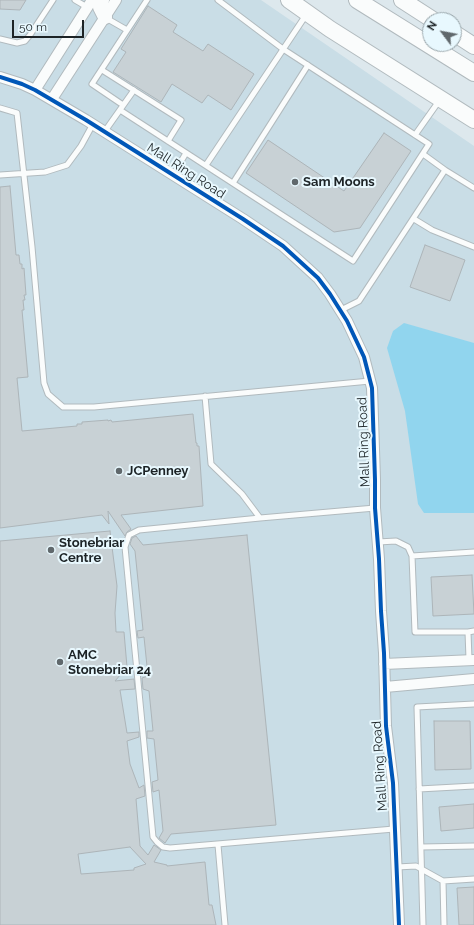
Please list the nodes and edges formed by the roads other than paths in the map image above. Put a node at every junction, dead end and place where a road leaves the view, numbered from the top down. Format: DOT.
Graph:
graph roads {
  1 [pos="53,0"];
  2 [pos="75,0"];
  3 [pos="102,0"];
  4 [pos="116,0"];
  5 [pos="147,0"];
  6 [pos="218,0"];
  7 [pos="289,0"];
  8 [pos="357,0"];
  9 [pos="402,0"];
  10 [pos="89,4"];
  11 [pos="307,12"];
  12 [pos="422,13"];
  13 [pos="105,17"];
  14 [pos="127,30"];
  15 [pos="462,38"];
  16 [pos="0,39"];
  17 [pos="474,46"];
  18 [pos="283,49"];
  19 [pos="308,65"];
  20 [pos="102,70"];
  21 [pos="474,73"];
  22 [pos="0,77"];
  23 [pos="35,90"];
  24 [pos="134,90"];
  25 [pos="52,99"];
  26 [pos="440,100"];
  27 [pos="122,107"];
  28 [pos="0,108"];
  29 [pos="474,120"];
  30 [pos="93,124"];
  31 [pos="105,131"];
  32 [pos="415,135"];
  33 [pos="168,141"];
  34 [pos="186,153"];
  35 [pos="423,154"];
  36 [pos="206,166"];
  37 [pos="445,170"];
  38 [pos="24,173"];
  39 [pos="0,175"];
  40 [pos="173,175"];
  41 [pos="233,183"];
  42 [pos="474,188"];
  43 [pos="414,219"];
  44 [pos="474,247"];
  45 [pos="340,310"];
  46 [pos="371,381"];
  47 [pos="205,396"];
  48 [pos="375,508"];
  49 [pos="260,518"];
  50 [pos="378,542"];
  51 [pos="474,552"];
  52 [pos="412,556"];
  53 [pos="474,631"];
  54 [pos="468,632"];
  55 [pos="471,659"];
  56 [pos="384,664"];
  57 [pos="474,679"];
  58 [pos="385,687"];
  59 [pos="474,704"];
  60 [pos="474,786"];
  61 [pos="419,789"];
  62 [pos="394,829"];
  63 [pos="218,845"];
  64 [pos="474,846"];
  65 [pos="421,847"];
  66 [pos="397,867"];
  67 [pos="421,869"];
  68 [pos="474,879"];
  69 [pos="443,881"];
  70 [pos="225,925"];
  71 [pos="399,925"];
  72 [pos="423,925"];
  73 [pos="444,925"];
  1 -- 16 [label="lane"];
  2 -- 10 [label="lane"];
  3 -- 13 [label="street"];
  4 -- 13 [label="street"];
  5 -- 14 [label="lane"];
  6 -- 18 [label="lane"];
  7 -- 11 [label="main road"];
  8 -- 21 [label="main road"];
  9 -- 12 [label="main road"];
  10 -- 23 [label="street"];
  11 -- 18 [label="lane"];
  11 -- 26 [label="main road"];
  13 -- 14 [label="lane"];
  13 -- 25 [label="street"];
  14 -- 20 [label="lane"];
  15 -- 17 [label="main road"];
  18 -- 19 [label="lane"];
  18 -- 36 [label="lane"];
  19 -- 32 [label="lane"];
  19 -- 41 [label="lane"];
  20 -- 24 [label="lane"];
  20 -- 27 [label="lane"];
  22 -- 23 [label="street, Mall Ring Road"];
  23 -- 25 [label="street, Mall Ring Road"];
  24 -- 27 [label="lane"];
  24 -- 33 [label="lane"];
  25 -- 30 [label="street, Mall Ring Road"];
  26 -- 29 [label="main road"];
  26 -- 32 [label="lane"];
  27 -- 31 [label="lane"];
  27 -- 33 [label="lane"];
  28 -- 38 [label="lane"];
  30 -- 31 [label="street, Mall Ring Road"];
  30 -- 38 [label="lane"];
  31 -- 40 [label="street, Mall Ring Road"];
  32 -- 35 [label="lane"];
  33 -- 34 [label="lane"];
  34 -- 36 [label="lane"];
  34 -- 40 [label="lane"];
  35 -- 37 [label="lane"];
  35 -- 41 [label="lane"];
  36 -- 41 [label="lane"];
  37 -- 42 [label="lane"];
  37 -- 43 [label="lane"];
  38 -- 39 [label="lane"];
  38 -- 47 [label="lane"];
  40 -- 45 [label="street, Mall Ring Road"];
  43 -- 44 [label="lane"];
  43 -- 45 [label="lane"];
  45 -- 46 [label="street, Mall Ring Road"];
  46 -- 47 [label="lane"];
  46 -- 48 [label="street, Mall Ring Road"];
  47 -- 49 [label="lane"];
  48 -- 49 [label="lane"];
  48 -- 50 [label="street, Mall Ring Road"];
  49 -- 63 [label="lane"];
  50 -- 52 [label="lane"];
  50 -- 56 [label="street, Mall Ring Road"];
  51 -- 52 [label="lane"];
  52 -- 54 [label="lane"];
  53 -- 54 [label="lane"];
  54 -- 55 [label="lane"];
  55 -- 56 [label="street"];
  56 -- 58 [label="street, Mall Ring Road"];
  57 -- 58 [label="street"];
  58 -- 62 [label="street, Mall Ring Road"];
  59 -- 61 [label="lane"];
  60 -- 61 [label="lane"];
  61 -- 65 [label="lane"];
  62 -- 63 [label="lane"];
  62 -- 66 [label="street, Mall Ring Road"];
  63 -- 70 [label="lane"];
  64 -- 65 [label="lane"];
  65 -- 67 [label="lane"];
  66 -- 67 [label="lane"];
  66 -- 71 [label="street, Mall Ring Road"];
  67 -- 69 [label="lane"];
  67 -- 72 [label="lane"];
  68 -- 69 [label="lane"];
  69 -- 73 [label="lane"];
}
